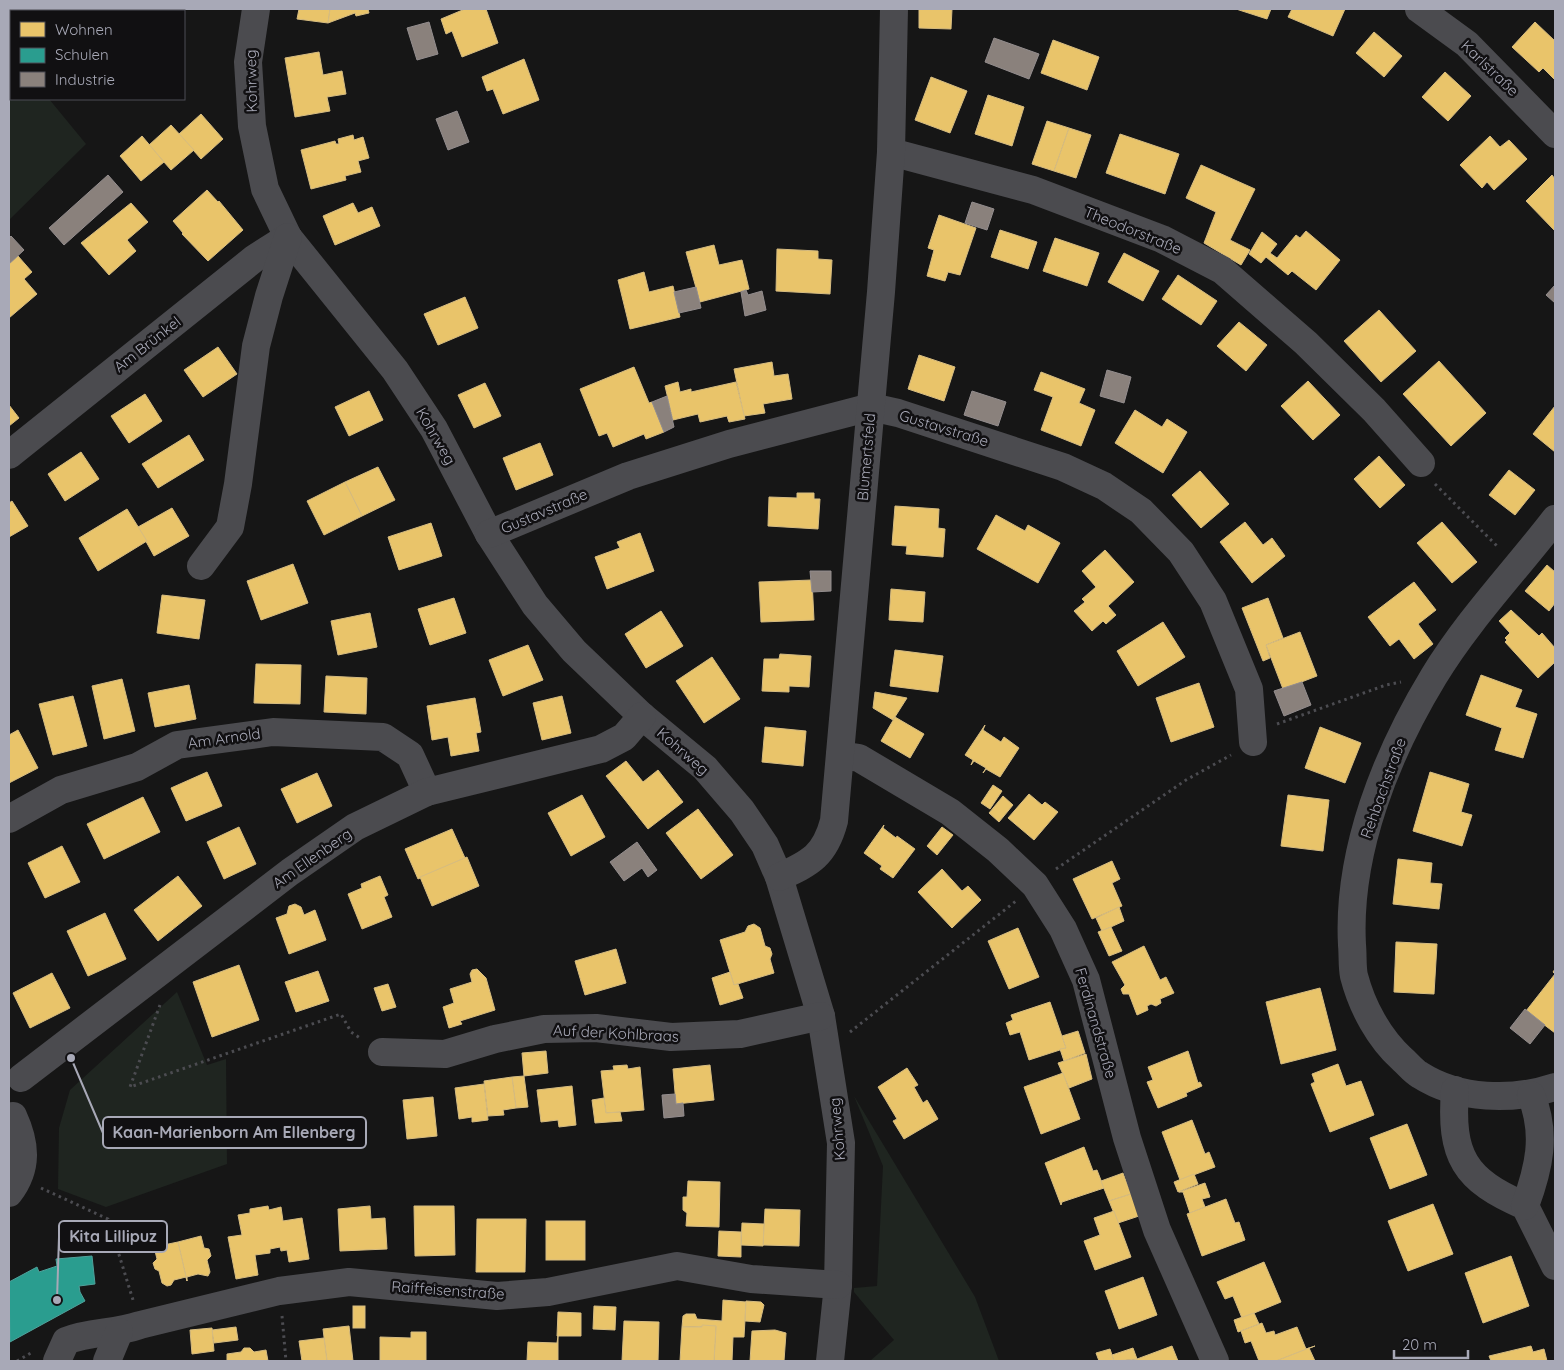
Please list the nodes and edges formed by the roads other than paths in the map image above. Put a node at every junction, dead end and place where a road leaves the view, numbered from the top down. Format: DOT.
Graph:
graph roads {
  1 [pos="256,9"];
  2 [pos="894,9"];
  3 [pos="1419,9"];
  4 [pos="1555,134"];
  5 [pos="891,152"];
  6 [pos="288,237"];
  7 [pos="871,408"];
  8 [pos="9,455"];
  9 [pos="1421,462"];
  10 [pos="1555,519"];
  11 [pos="489,534"];
  12 [pos="201,566"];
  13 [pos="642,716"];
  14 [pos="1253,742"];
  15 [pos="840,755"];
  16 [pos="427,792"];
  17 [pos="9,819"];
  18 [pos="779,876"];
  19 [pos="821,1016"];
  20 [pos="382,1052"];
  21 [pos="15,1074"];
  22 [pos="1455,1090"];
  23 [pos="1543,1091"];
  24 [pos="11,1117"];
  25 [pos="9,1194"];
  26 [pos="1525,1206"];
  27 [pos="1555,1266"];
  28 [pos="838,1285"];
  29 [pos="119,1332"];
  30 [pos="57,1361"];
  31 [pos="107,1361"];
  32 [pos="830,1361"];
  33 [pos="1215,1361"];
  1 -- 6 [label="street, Kohrweg"];
  2 -- 5 [label="street, Blumertsfeld"];
  3 -- 4 [label="street, Karlstraße"];
  5 -- 7 [label="street, Blumertsfeld"];
  5 -- 9 [label="street, Theodorstraße"];
  6 -- 8 [label="street, Am Brünkel"];
  6 -- 11 [label="street, Kohrweg"];
  6 -- 12 [label="street"];
  7 -- 11 [label="street, Gustavstraße"];
  7 -- 14 [label="street, Gustavstraße"];
  7 -- 15 [label="street, Blumertsfeld"];
  10 -- 22 [label="street, Rehbachstraße"];
  11 -- 13 [label="street, Kohrweg"];
  13 -- 16 [label="street, Am Ellenberg"];
  13 -- 18 [label="street, Kohrweg"];
  15 -- 18 [label="street, Blumertsfeld"];
  15 -- 33 [label="street, Ferdinandstraße"];
  16 -- 17 [label="street, Am Arnold"];
  16 -- 21 [label="street, Am Ellenberg"];
  18 -- 19 [label="street, Kohrweg"];
  19 -- 20 [label="street, Auf der Kohlbraas"];
  19 -- 28 [label="street, Kohrweg"];
  21 -- 24 [label="street, Am Ellenberg"];
  22 -- 23 [label="street, Rehbachstraße"];
  22 -- 26 [label="street"];
  23 -- 26 [label="street, Rehbachstraße"];
  24 -- 25 [label="street"];
  26 -- 27 [label="street"];
  28 -- 29 [label="street, Raiffeisenstraße"];
  28 -- 32 [label="street, Kohrweg"];
  29 -- 30 [label="street, Raiffeisenstraße"];
  29 -- 31 [label="street"];
}
